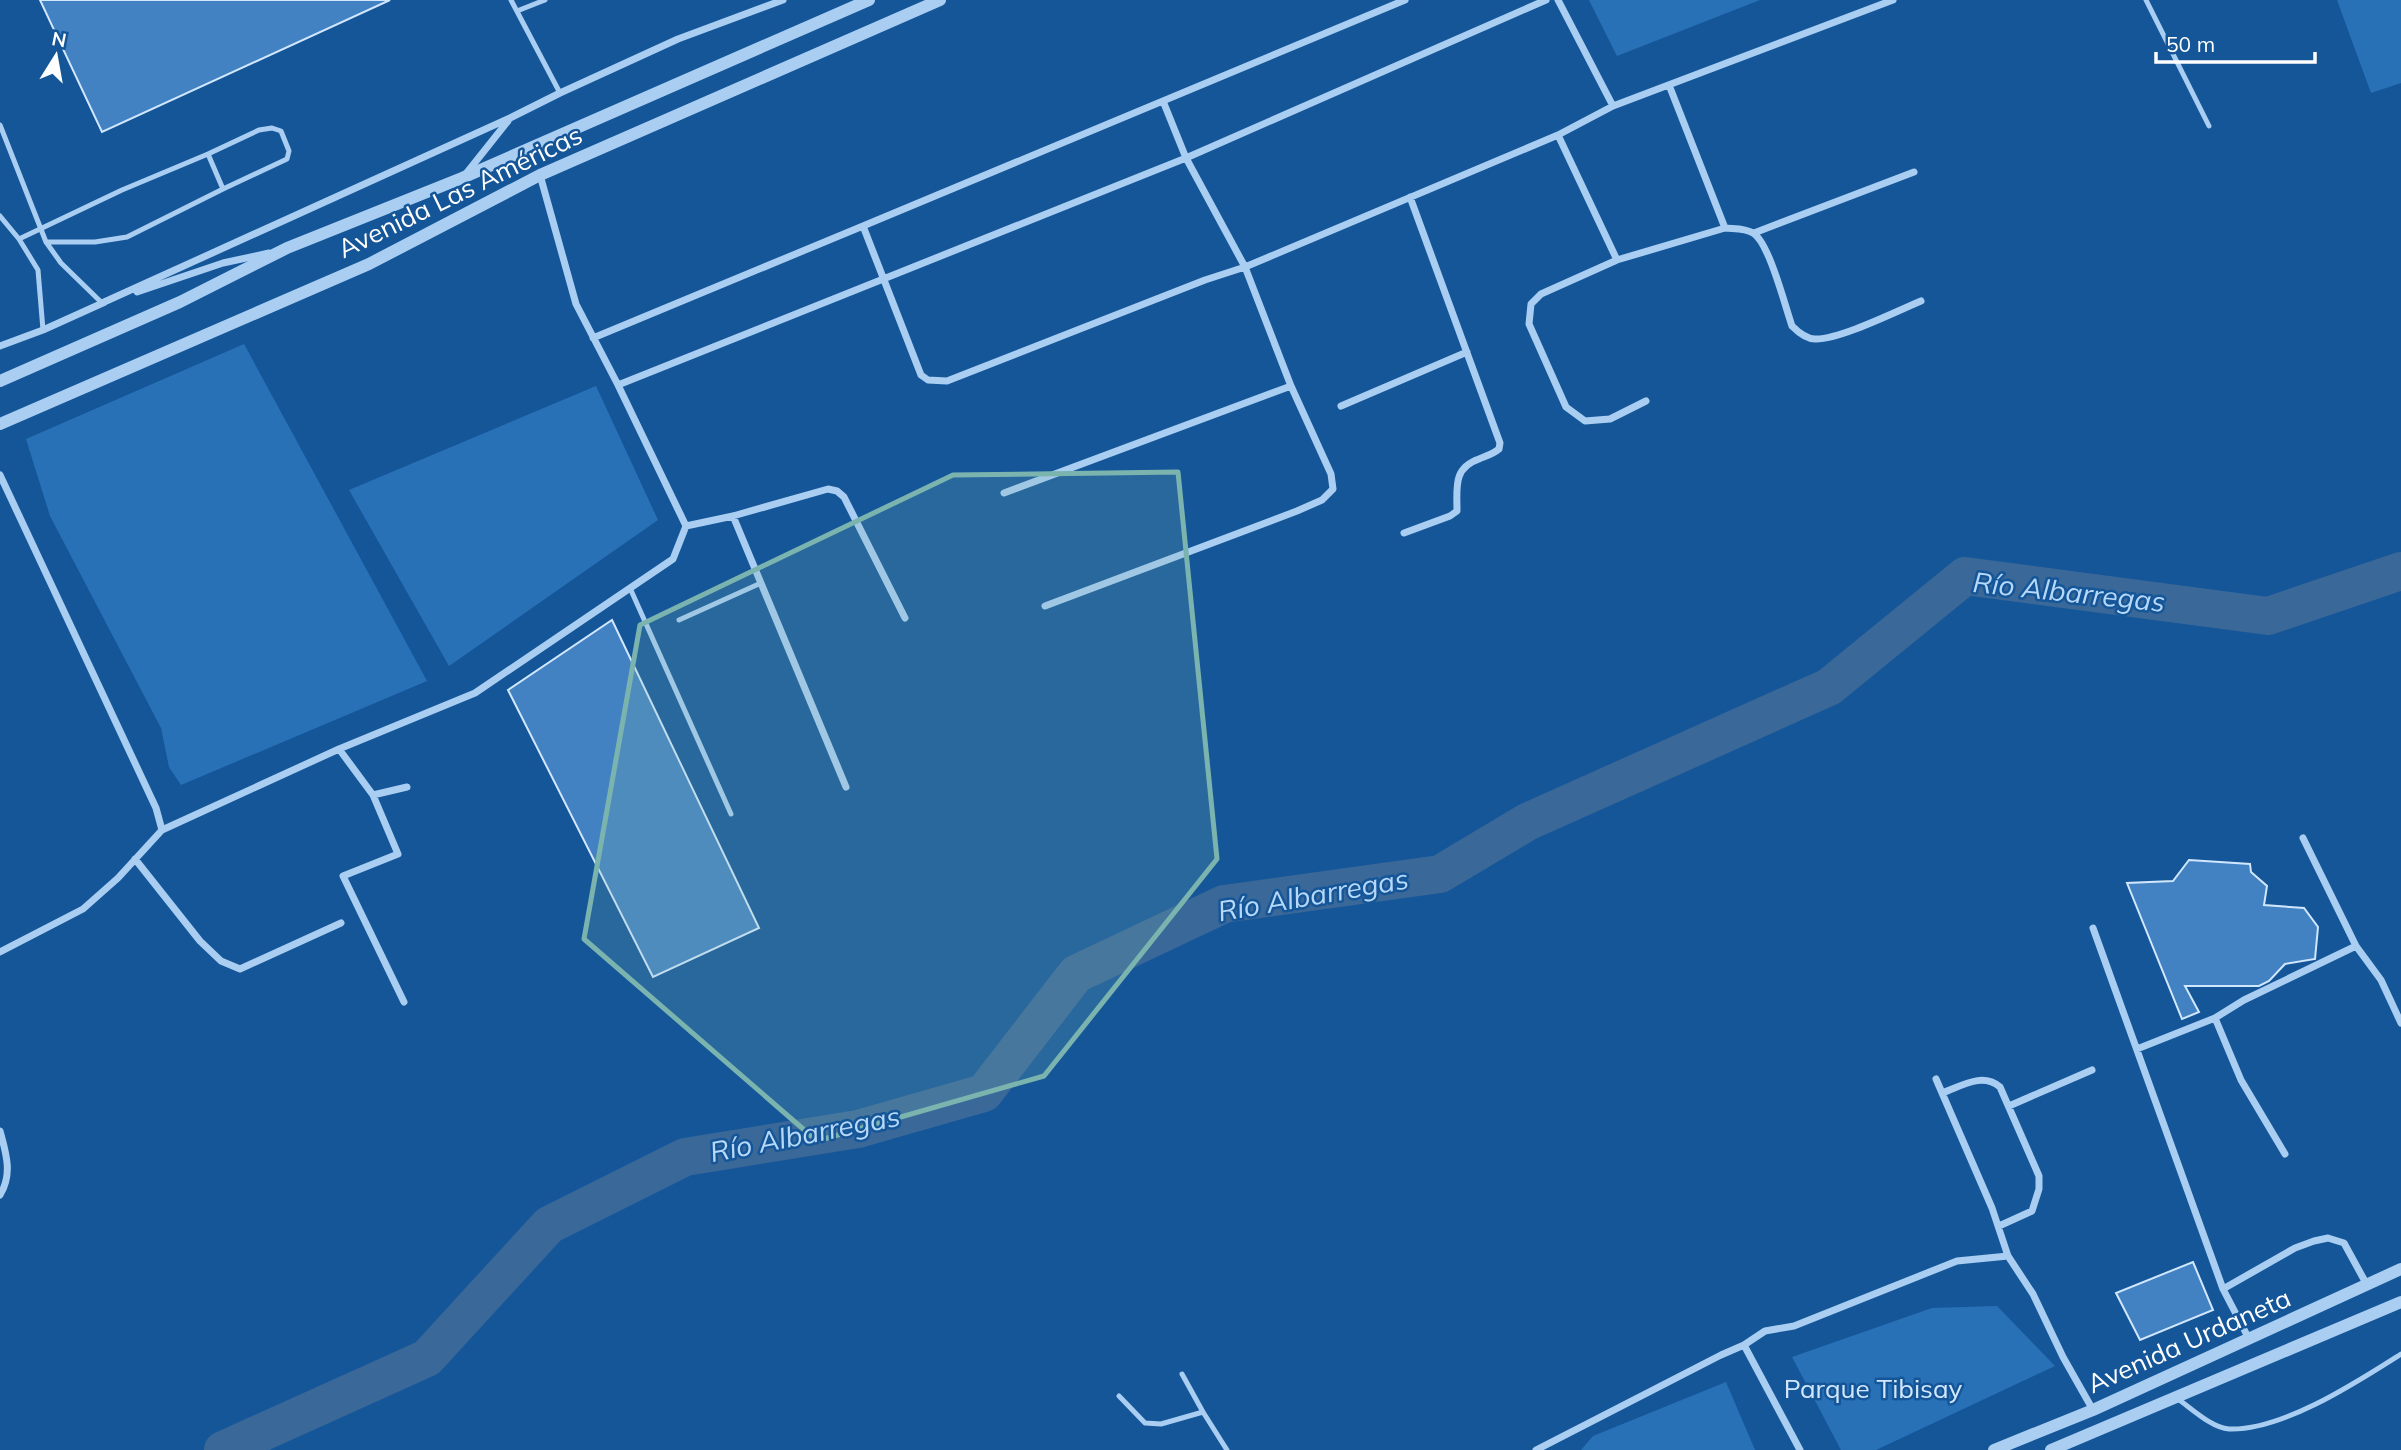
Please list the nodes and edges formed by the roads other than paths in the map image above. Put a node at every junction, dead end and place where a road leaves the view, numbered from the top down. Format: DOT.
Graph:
graph roads {
  1 [pos="511,0"];
  2 [pos="545,0"];
  3 [pos="783,0"];
  4 [pos="869,0"];
  5 [pos="940,0"];
  6 [pos="1405,0"];
  7 [pos="1546,0"];
  8 [pos="1558,0"];
  9 [pos="1893,0"];
  10 [pos="2146,0"];
  11 [pos="517,11"];
  12 [pos="1669,85"];
  13 [pos="560,93"];
  14 [pos="1163,101"];
  15 [pos="1614,106"];
  16 [pos="510,118"];
  17 [pos="0,125"];
  18 [pos="2209,127"];
  19 [pos="1558,135"];
  20 [pos="208,154"];
  21 [pos="1186,158"];
  22 [pos="1914,172"];
  23 [pos="540,175"];
  24 [pos="463,178"];
  25 [pos="223,189"];
  26 [pos="1410,197"];
  27 [pos="0,216"];
  28 [pos="863,226"];
  29 [pos="1725,228"];
  30 [pos="41,229"];
  31 [pos="1754,233"];
  32 [pos="19,239"];
  33 [pos="46,242"];
  34 [pos="287,248"];
  35 [pos="1617,260"];
  36 [pos="1245,267"];
  37 [pos="883,279"];
  38 [pos="1921,301"];
  39 [pos="102,303"];
  40 [pos="43,330"];
  41 [pos="593,338"];
  42 [pos="0,346"];
  43 [pos="1467,352"];
  44 [pos="0,381"];
  45 [pos="618,384"];
  46 [pos="1291,386"];
  47 [pos="1646,401"];
  48 [pos="1341,406"];
  49 [pos="0,424"];
  50 [pos="0,475"];
  51 [pos="1004,493"];
  52 [pos="733,516"];
  53 [pos="686,526"];
  54 [pos="1404,533"];
  55 [pos="761,583"];
  56 [pos="630,588"];
  57 [pos="1045,606"];
  58 [pos="905,618"];
  59 [pos="679,620"];
  60 [pos="339,749"];
  61 [pos="846,787"];
  62 [pos="407,788"];
  63 [pos="373,795"];
  64 [pos="731,814"];
  65 [pos="162,830"];
  66 [pos="2303,838"];
  67 [pos="135,859"];
  68 [pos="341,923"];
  69 [pos="2093,928"];
  70 [pos="2356,946"];
  71 [pos="0,952"];
  72 [pos="404,1002"];
  73 [pos="2215,1018"];
  74 [pos="2401,1023"];
  75 [pos="2137,1049"];
  76 [pos="2092,1070"];
  77 [pos="1936,1079"];
  78 [pos="1942,1093"];
  79 [pos="2009,1106"];
  80 [pos="0,1131"];
  81 [pos="2285,1154"];
  82 [pos="0,1195"];
  83 [pos="1998,1226"];
  84 [pos="2008,1256"];
  85 [pos="2401,1269"];
  86 [pos="2367,1285"];
  87 [pos="2223,1289"];
  88 [pos="2401,1302"];
  89 [pos="2249,1339"];
  90 [pos="1744,1345"];
  91 [pos="2401,1354"];
  92 [pos="1182,1374"];
  93 [pos="1119,1396"];
  94 [pos="2175,1398"];
  95 [pos="2092,1410"];
  96 [pos="1203,1412"];
  97 [pos="1227,1450"];
  98 [pos="1536,1450"];
  99 [pos="1800,1450"];
  100 [pos="1994,1450"];
  101 [pos="2051,1450"];
  1 -- 11 [label="lane"];
  2 -- 11 [label="lane"];
  3 -- 13 [label="street"];
  4 -- 24 [label="street, Avenida Las Américas"];
  5 -- 23 [label="street, Avenida Las Américas"];
  6 -- 14 [label="street"];
  7 -- 21 [label="street"];
  8 -- 15 [label="street"];
  9 -- 12 [label="street"];
  10 -- 18 [label="lane"];
  11 -- 13 [label="lane"];
  12 -- 15 [label="street"];
  12 -- 29 [label="street"];
  13 -- 16 [label="street"];
  14 -- 21 [label="street"];
  14 -- 28 [label="street"];
  15 -- 19 [label="street"];
  16 -- 24 [label="street"];
  16 -- 39 [label="street"];
  17 -- 30 [label="lane"];
  19 -- 26 [label="street"];
  19 -- 35 [label="street"];
  20 -- 25 [label="lane"];
  20 -- 25 [label="lane"];
  20 -- 30 [label="lane"];
  21 -- 36 [label="street"];
  21 -- 37 [label="street"];
  22 -- 31 [label="street"];
  23 -- 41 [label="street"];
  23 -- 49 [label="street, Avenida Las Américas"];
  24 -- 34 [label="street, Avenida Las Américas"];
  25 -- 33 [label="lane"];
  26 -- 36 [label="street"];
  26 -- 43 [label="street"];
  27 -- 32 [label="lane"];
  28 -- 37 [label="street"];
  28 -- 41 [label="street"];
  29 -- 31 [label="street"];
  29 -- 35 [label="street"];
  30 -- 32 [label="lane"];
  30 -- 33 [label="lane"];
  31 -- 38 [label="street"];
  32 -- 40 [label="lane"];
  33 -- 39 [label="lane"];
  34 -- 39 [label="street"];
  34 -- 44 [label="street, Avenida Las Américas"];
  35 -- 47 [label="street"];
  36 -- 37 [label="street"];
  36 -- 46 [label="street"];
  37 -- 45 [label="street"];
  39 -- 40 [label="street"];
  40 -- 42 [label="street"];
  41 -- 45 [label="street"];
  43 -- 48 [label="street"];
  43 -- 54 [label="street"];
  45 -- 53 [label="street"];
  46 -- 51 [label="street"];
  46 -- 57 [label="street"];
  50 -- 65 [label="street"];
  52 -- 53 [label="street"];
  52 -- 55 [label="street"];
  52 -- 58 [label="street"];
  53 -- 56 [label="street"];
  55 -- 59 [label="lane"];
  55 -- 61 [label="street"];
  56 -- 60 [label="street"];
  56 -- 64 [label="lane"];
  60 -- 63 [label="street"];
  60 -- 65 [label="street"];
  62 -- 63 [label="street"];
  63 -- 72 [label="street"];
  65 -- 67 [label="street"];
  66 -- 70 [label="street"];
  67 -- 68 [label="street"];
  67 -- 71 [label="street"];
  69 -- 75 [label="street"];
  70 -- 73 [label="street"];
  70 -- 74 [label="street"];
  73 -- 75 [label="street"];
  73 -- 81 [label="street"];
  75 -- 87 [label="street"];
  76 -- 79 [label="street"];
  77 -- 78 [label="street"];
  78 -- 79 [label="street"];
  78 -- 83 [label="street"];
  79 -- 83 [label="street"];
  80 -- 82 [label="street"];
  83 -- 84 [label="street"];
  84 -- 90 [label="street"];
  84 -- 95 [label="street"];
  85 -- 86 [label="street, Avenida Urdaneta"];
  86 -- 87 [label="street"];
  86 -- 89 [label="street, Avenida Urdaneta"];
  87 -- 89 [label="street"];
  88 -- 94 [label="street, Avenida Urdaneta"];
  89 -- 95 [label="street, Avenida Urdaneta"];
  90 -- 98 [label="street"];
  90 -- 99 [label="street"];
  91 -- 94 [label="lane"];
  92 -- 96 [label="lane"];
  93 -- 96 [label="lane"];
  94 -- 101 [label="street, Avenida Urdaneta"];
  95 -- 100 [label="street, Avenida Urdaneta"];
  96 -- 97 [label="lane"];
}
